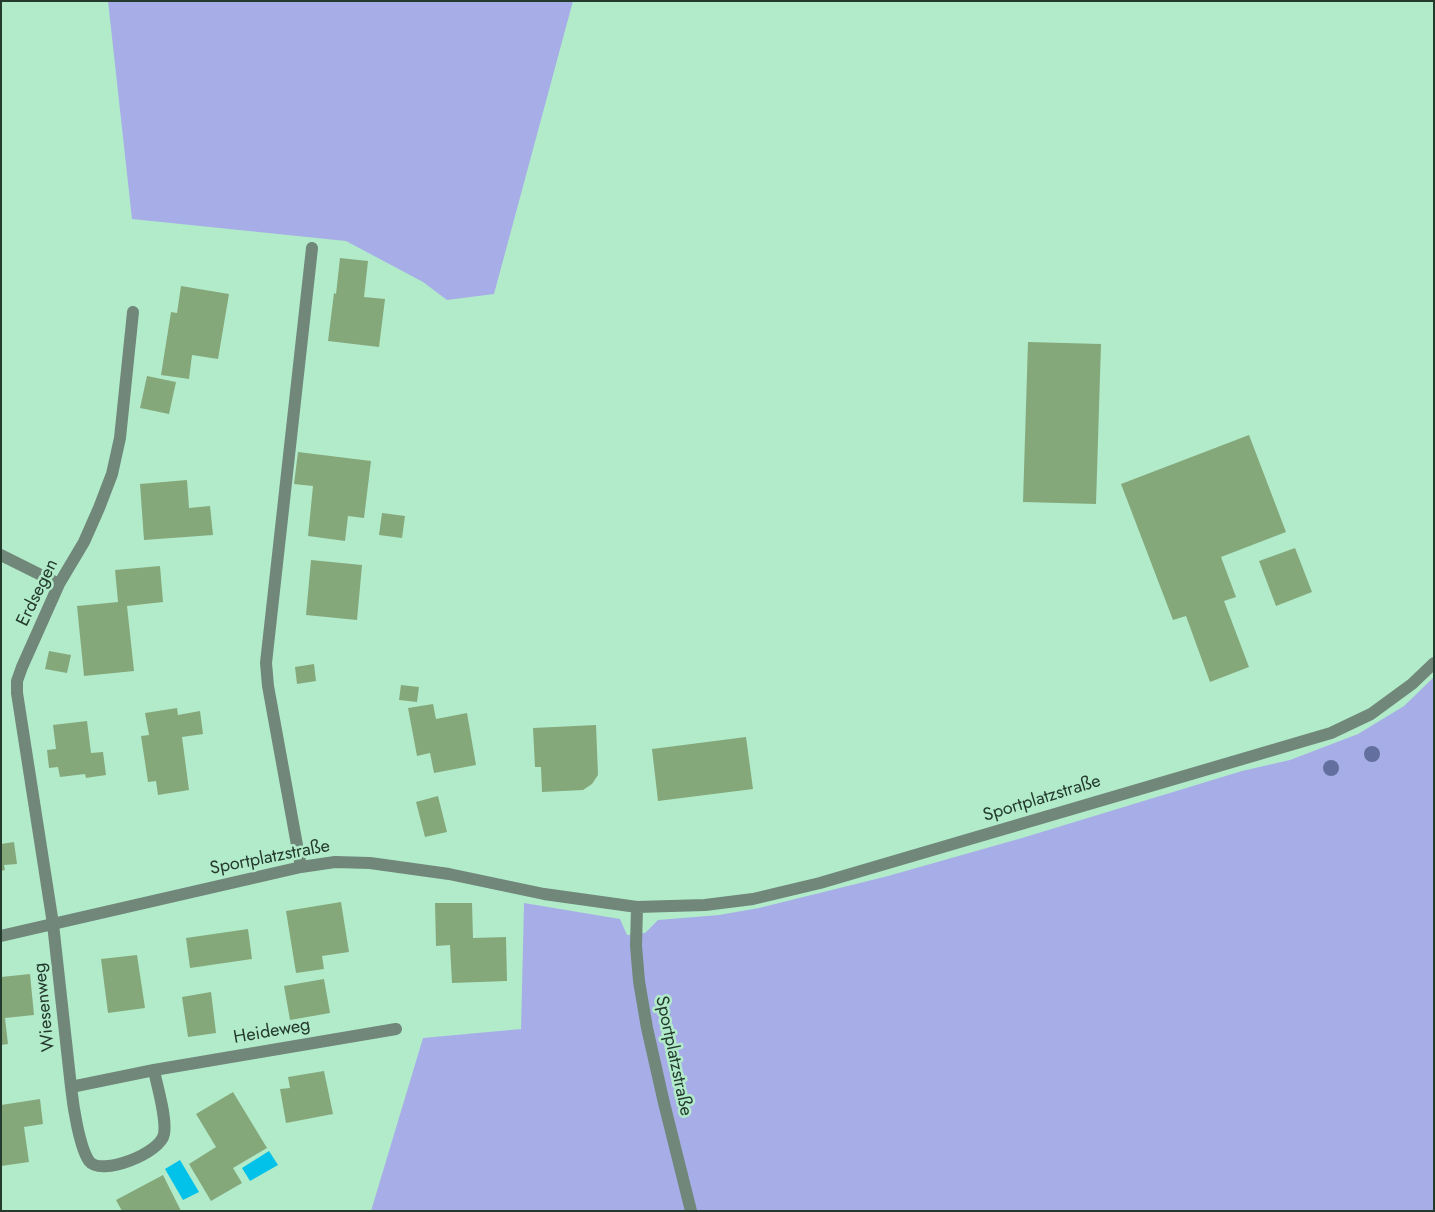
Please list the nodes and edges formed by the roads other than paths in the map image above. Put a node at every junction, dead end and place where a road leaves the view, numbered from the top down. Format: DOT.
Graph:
graph roads {
  1 [pos="312,248"];
  2 [pos="133,312"];
  3 [pos="1,555"];
  4 [pos="59,584"];
  5 [pos="1434,663"];
  6 [pos="301,866"];
  7 [pos="637,907"];
  8 [pos="53,924"];
  9 [pos="1,936"];
  10 [pos="396,1029"];
  11 [pos="154,1070"];
  12 [pos="71,1087"];
  13 [pos="691,1211"];
  1 -- 6 [label="street"];
  2 -- 4 [label="street, Erdsegen"];
  3 -- 4 [label="street"];
  4 -- 8 [label="street, Erdsegen"];
  5 -- 7 [label="street, Sportplatzstraße"];
  6 -- 7 [label="street, Sportplatzstraße"];
  6 -- 8 [label="street, Sportplatzstraße"];
  7 -- 13 [label="street, Sportplatzstraße"];
  8 -- 9 [label="street, Sportplatzstraße"];
  8 -- 12 [label="street, Wiesenweg"];
  10 -- 11 [label="street, Heideweg"];
  11 -- 12 [label="street"];
  11 -- 12 [label="street, Wiesenweg"];
}
